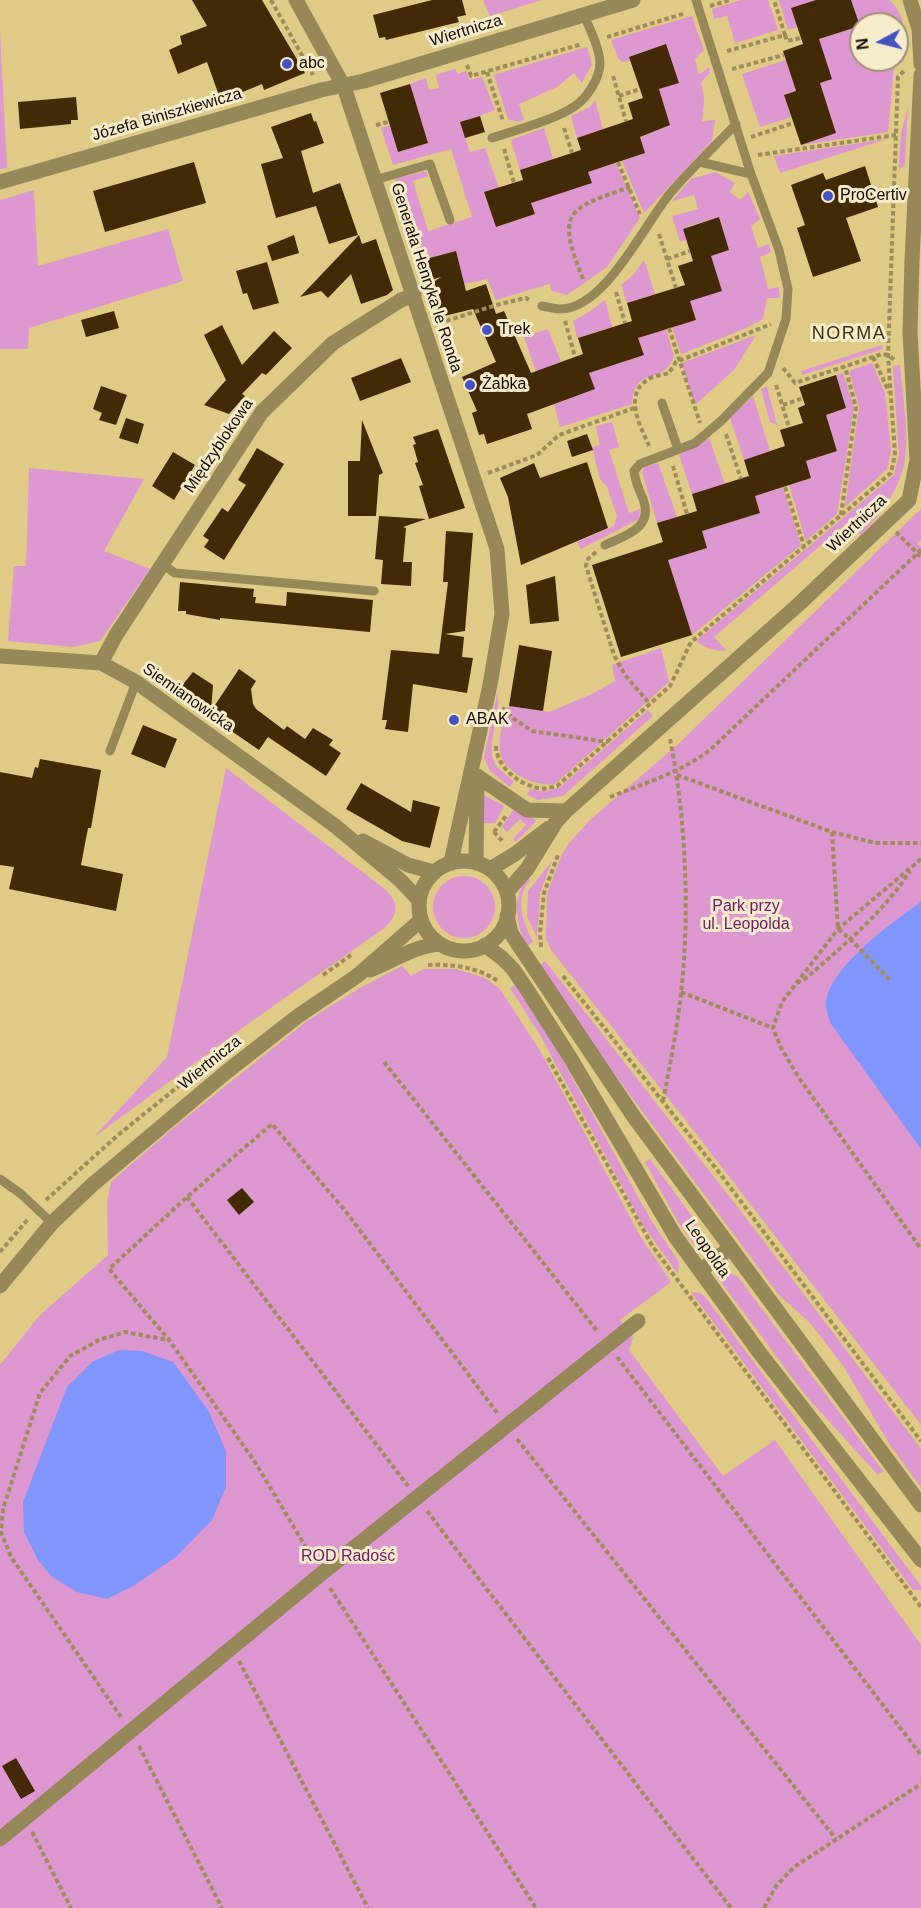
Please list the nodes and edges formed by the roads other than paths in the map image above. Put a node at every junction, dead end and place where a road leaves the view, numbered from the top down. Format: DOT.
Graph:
graph roads {
  1 [pos="296,0"];
  2 [pos="633,0"];
  3 [pos="910,0"];
  4 [pos="698,4"];
  5 [pos="584,15"];
  6 [pos="916,69"];
  7 [pos="344,87"];
  8 [pos="735,123"];
  9 [pos="492,138"];
  10 [pos="919,140"];
  11 [pos="700,162"];
  12 [pos="752,174"];
  13 [pos="375,180"];
  14 [pos="0,182"];
  15 [pos="450,220"];
  16 [pos="414,295"];
  17 [pos="542,306"];
  18 [pos="916,331"];
  19 [pos="662,403"];
  20 [pos="918,418"];
  21 [pos="674,451"];
  22 [pos="605,545"];
  23 [pos="162,564"];
  24 [pos="374,591"];
  25 [pos="0,656"];
  26 [pos="101,663"];
  27 [pos="136,682"];
  28 [pos="110,751"];
  29 [pos="475,752"];
  30 [pos="477,776"];
  31 [pos="561,817"];
  32 [pos="334,825"];
  33 [pos="451,862"];
  34 [pos="483,866"];
  35 [pos="434,872"];
  36 [pos="507,892"];
  37 [pos="419,900"];
  38 [pos="507,916"];
  39 [pos="421,920"];
  40 [pos="439,944"];
  41 [pos="485,945"];
  42 [pos="357,976"];
  43 [pos="0,1179"];
  44 [pos="52,1223"];
  45 [pos="730,1248"];
  46 [pos="700,1271"];
  47 [pos="0,1286"];
  48 [pos="638,1321"];
  49 [pos="921,1505"];
  50 [pos="921,1560"];
  51 [pos="0,1839"];
  1 -- 7 [label="street, Generała Henryka le Ronda"];
  2 -- 5 [label="street, Wiertnicza"];
  3 -- 6 [label="street, Wiertnicza"];
  4 -- 8 [label="lane"];
  5 -- 7 [label="street, Wiertnicza"];
  5 -- 9 [label="lane"];
  6 -- 10 [label="street, Wiertnicza"];
  7 -- 13 [label="street, Generała Henryka le Ronda"];
  7 -- 14 [label="street, Józefa Biniszkiewicza"];
  8 -- 11 [label="lane"];
  8 -- 12 [label="lane"];
  10 -- 18 [label="street, Wiertnicza"];
  11 -- 12 [label="lane"];
  11 -- 17 [label="lane"];
  12 -- 21 [label="lane"];
  13 -- 15 [label="lane"];
  13 -- 16 [label="street, Generała Henryka le Ronda"];
  16 -- 23 [label="street, Międzyblokowa"];
  16 -- 29 [label="street, Generała Henryka le Ronda"];
  18 -- 20 [label="street, Wiertnicza"];
  19 -- 21 [label="lane"];
  20 -- 31 [label="street, Wiertnicza"];
  21 -- 22 [label="lane"];
  23 -- 24 [label="lane"];
  23 -- 26 [label="street, Międzyblokowa"];
  25 -- 26 [label="street, Siemianowicka"];
  26 -- 27 [label="street, Siemianowicka"];
  27 -- 28 [label="lane"];
  27 -- 32 [label="street, Siemianowicka"];
  29 -- 30 [label="street, Generała Henryka le Ronda"];
  29 -- 33 [label="street, Generała Henryka le Ronda"];
  30 -- 31 [label="street"];
  30 -- 34 [label="street, Generała Henryka le Ronda"];
  31 -- 34 [label="street, Wiertnicza"];
  31 -- 36 [label="street, Wiertnicza"];
  32 -- 35 [label="street, Siemianowicka"];
  32 -- 37 [label="street, Siemianowicka"];
  33 -- 34 [label="street"];
  33 -- 35 [label="street"];
  34 -- 36 [label="street"];
  35 -- 37 [label="street"];
  36 -- 38 [label="street"];
  37 -- 39 [label="street"];
  38 -- 41 [label="street"];
  38 -- 45 [label="street, Leopolda"];
  39 -- 40 [label="street"];
  39 -- 42 [label="street, Wiertnicza"];
  40 -- 41 [label="street"];
  40 -- 42 [label="street, Wiertnicza"];
  41 -- 46 [label="street, Leopolda"];
  42 -- 44 [label="street, Wiertnicza"];
  43 -- 44 [label="lane"];
  44 -- 47 [label="street, Wiertnicza"];
  45 -- 46 [label="street"];
  45 -- 49 [label="street, Leopolda"];
  46 -- 50 [label="street, Leopolda"];
  48 -- 51 [label="street"];
}
